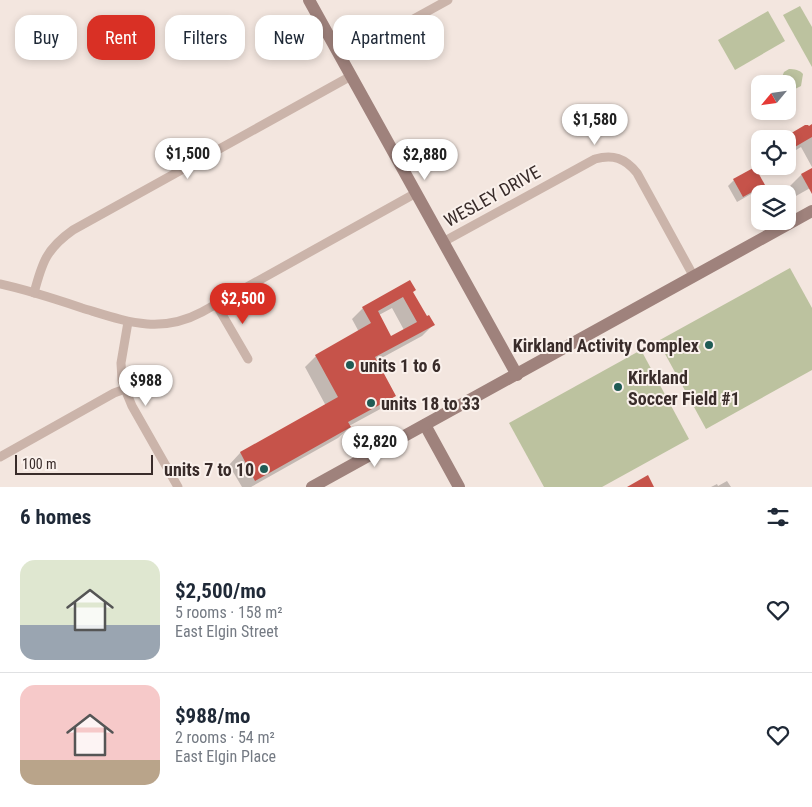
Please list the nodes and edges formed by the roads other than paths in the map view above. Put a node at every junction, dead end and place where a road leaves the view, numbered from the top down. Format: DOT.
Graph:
graph roads {
  1 [pos="309,0"];
  2 [pos="448,0"];
  3 [pos="421,15"];
  4 [pos="333,44"];
  5 [pos="342,60"];
  6 [pos="351,76"];
  7 [pos="416,193"];
  8 [pos="812,211"];
  9 [pos="443,242"];
  10 [pos="694,277"];
  11 [pos="0,284"];
  12 [pos="34,293"];
  13 [pos="216,304"];
  14 [pos="128,322"];
  15 [pos="248,359"];
  16 [pos="517,374"];
  17 [pos="125,389"];
  18 [pos="425,425"];
  19 [pos="0,456"];
  20 [pos="178,487"];
  21 [pos="312,487"];
  22 [pos="459,487"];
  1 -- 4 [label="main road"];
  2 -- 3 [label="street"];
  5 -- 6 [label="main road"];
  6 -- 7 [label="main road"];
  6 -- 12 [label="street"];
  7 -- 9 [label="main road"];
  7 -- 13 [label="street"];
  8 -- 10 [label="main road"];
  9 -- 10 [label="street, WESLEY DRIVE"];
  9 -- 16 [label="main road"];
  10 -- 16 [label="main road"];
  11 -- 12 [label="street"];
  12 -- 14 [label="street"];
  13 -- 14 [label="street"];
  13 -- 15 [label="street"];
  14 -- 17 [label="street"];
  16 -- 18 [label="main road"];
  17 -- 19 [label="street"];
  17 -- 20 [label="street"];
  18 -- 21 [label="main road"];
  18 -- 22 [label="main road"];
}
